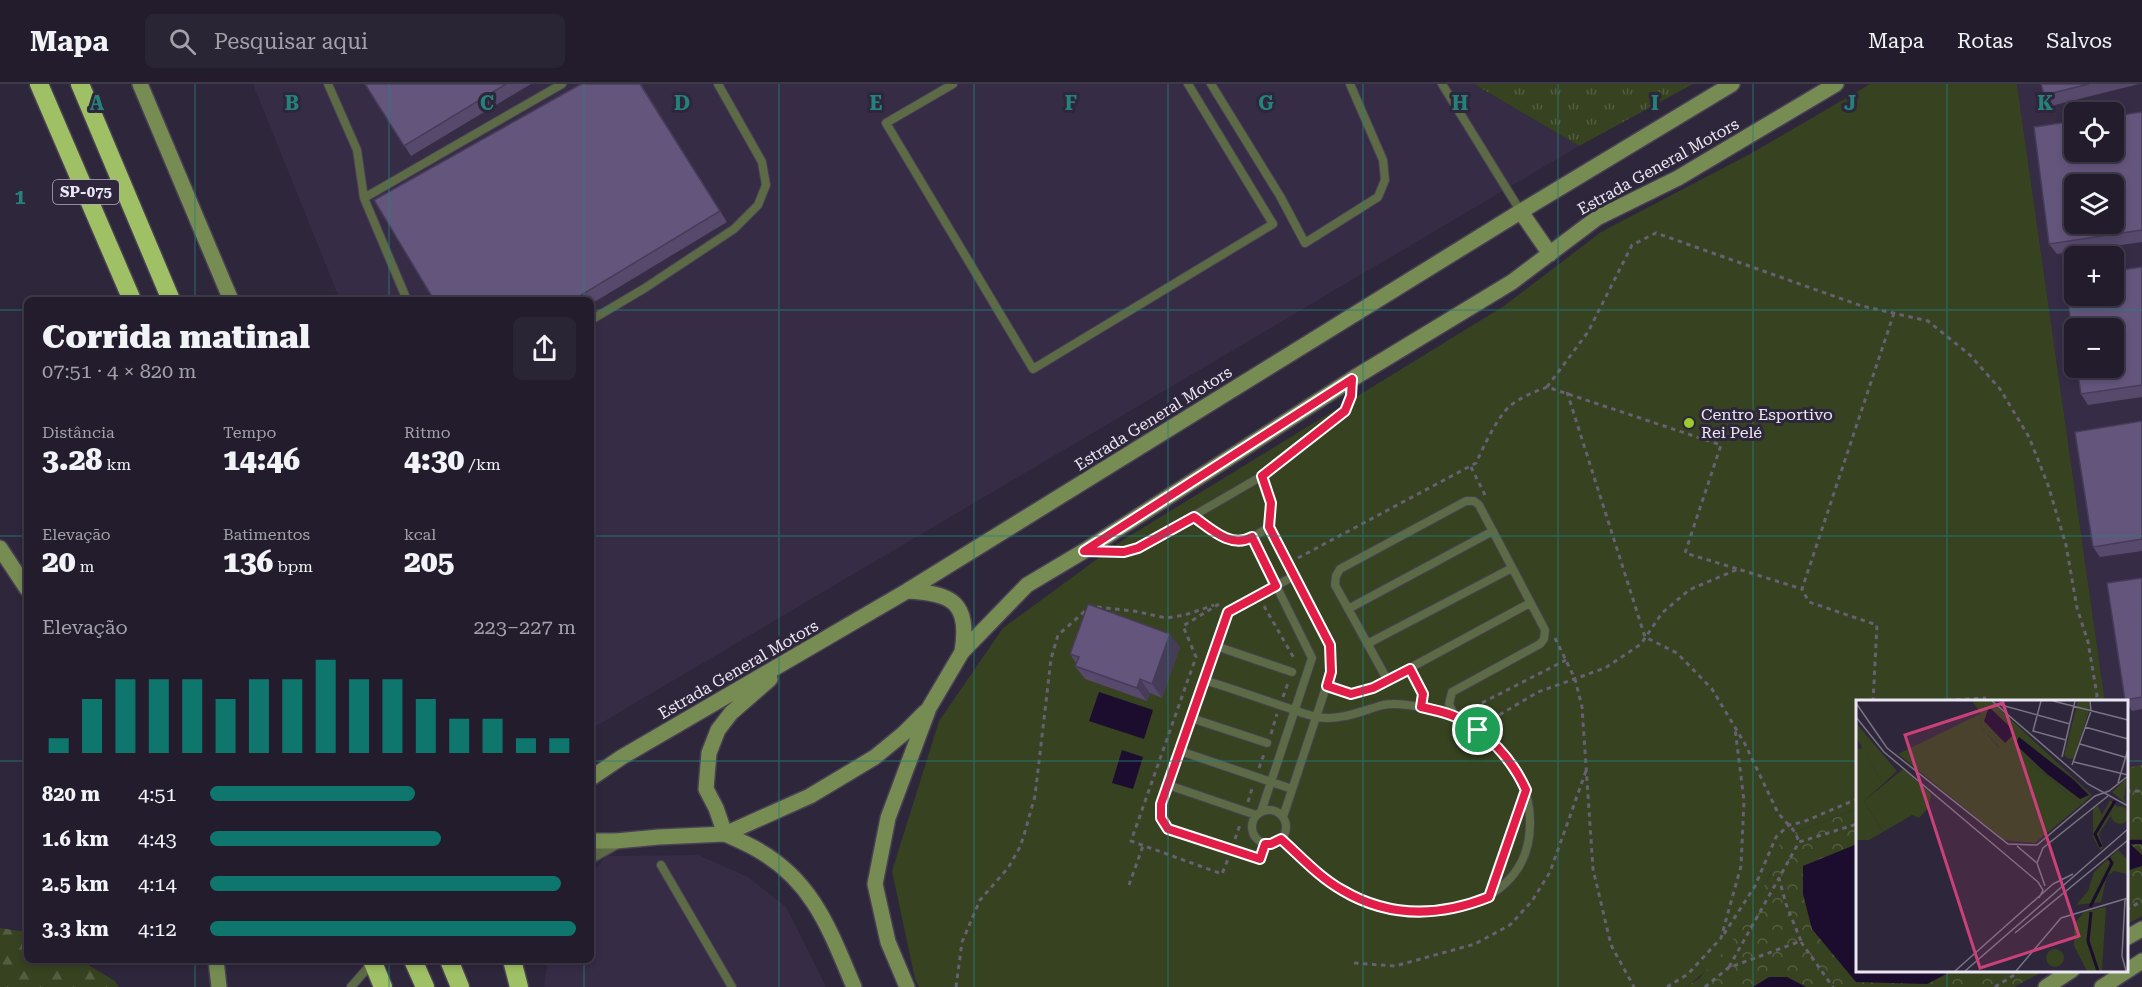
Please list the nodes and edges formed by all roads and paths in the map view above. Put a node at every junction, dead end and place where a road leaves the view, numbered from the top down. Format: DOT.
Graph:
graph roads {
  1 [pos="39,84"];
  2 [pos="80,84"];
  3 [pos="140,84"];
  4 [pos="328,84"];
  5 [pos="562,84"];
  6 [pos="718,84"];
  7 [pos="953,84"];
  8 [pos="1188,84"];
  9 [pos="1211,84"];
  10 [pos="1350,84"];
  11 [pos="1442,84"];
  12 [pos="1732,84"];
  13 [pos="1836,84"];
  14 [pos="364,198"];
  15 [pos="1521,212"];
  16 [pos="1550,254"];
  17 [pos="131,297"];
  18 [pos="170,297"];
  19 [pos="230,297"];
  20 [pos="407,297"];
  21 [pos="1894,312"];
  22 [pos="594,318"];
  23 [pos="1352,379"];
  24 [pos="1547,387"];
  25 [pos="1567,392"];
  26 [pos="1262,476"];
  27 [pos="1194,517"];
  28 [pos="1269,527"];
  29 [pos="1493,531"];
  30 [pos="1252,537"];
  31 [pos="0,548"];
  32 [pos="1084,551"];
  33 [pos="1512,568"];
  34 [pos="1294,576"];
  35 [pos="24,584"];
  36 [pos="1276,586"];
  37 [pos="1802,589"];
  38 [pos="907,591"];
  39 [pos="1222,602"];
  40 [pos="1530,603"];
  41 [pos="1348,609"];
  42 [pos="1645,636"];
  43 [pos="818,643"];
  44 [pos="1367,644"];
  45 [pos="1216,646"];
  46 [pos="962,652"];
  47 [pos="1566,660"];
  48 [pos="1410,669"];
  49 [pos="1292,672"];
  50 [pos="1575,679"];
  51 [pos="1204,680"];
  52 [pos="1388,681"];
  53 [pos="1327,686"];
  54 [pos="1986,698"];
  55 [pos="1873,700"];
  56 [pos="1953,700"];
  57 [pos="2096,700"];
  58 [pos="1421,707"];
  59 [pos="929,708"];
  60 [pos="1295,710"];
  61 [pos="1316,717"];
  62 [pos="1455,717"];
  63 [pos="1191,718"];
  64 [pos="1735,726"];
  65 [pos="1478,730"];
  66 [pos="1267,743"];
  67 [pos="1180,751"];
  68 [pos="594,776"];
  69 [pos="1271,782"];
  70 [pos="1168,785"];
  71 [pos="1292,789"];
  72 [pos="1526,790"];
  73 [pos="1856,799"];
  74 [pos="1259,813"];
  75 [pos="1283,817"];
  76 [pos="1856,824"];
  77 [pos="1789,825"];
  78 [pos="725,834"];
  79 [pos="1281,839"];
  80 [pos="594,841"];
  81 [pos="616,842"];
  82 [pos="1799,842"];
  83 [pos="1265,844"];
  84 [pos="1143,846"];
  85 [pos="594,853"];
  86 [pos="661,865"];
  87 [pos="1779,878"];
  88 [pos="1129,885"];
  89 [pos="1489,897"];
  90 [pos="2142,901"];
  91 [pos="2127,909"];
  92 [pos="2142,929"];
  93 [pos="2127,937"];
  94 [pos="1721,938"];
  95 [pos="1801,941"];
  96 [pos="216,963"];
  97 [pos="370,963"];
  98 [pos="373,963"];
  99 [pos="414,963"];
  100 [pos="450,963"];
  101 [pos="513,963"];
  102 [pos="2137,964"];
  103 [pos="1728,968"];
  104 [pos="2019,972"];
  105 [pos="2069,972"];
  106 [pos="2125,972"];
  107 [pos="219,987"];
  108 [pos="351,987"];
  109 [pos="383,987"];
  110 [pos="425,987"];
  111 [pos="460,987"];
  112 [pos="519,987"];
  113 [pos="732,987"];
  114 [pos="854,987"];
  115 [pos="907,987"];
  116 [pos="956,987"];
  117 [pos="1634,987"];
  118 [pos="1667,987"];
  119 [pos="1705,987"];
  120 [pos="1833,987"];
  121 [pos="1995,987"];
  122 [pos="2046,987"];
  123 [pos="2102,987"];
  124 [pos="2120,987"];
  1 -- 17 [label="highway, SP-075"];
  2 -- 18 [label="highway, SP-075"];
  3 -- 19 [label="main road"];
  4 -- 14 [label="lane"];
  5 -- 14 [label="lane"];
  6 -- 22 [label="lane"];
  7 -- 8 [label="lane"];
  9 -- 10 [label="lane"];
  11 -- 15 [label="lane"];
  12 -- 15 [label="main road, Estrada General Motors"];
  13 -- 16 [label="main road, Estrada General Motors"];
  14 -- 20 [label="lane"];
  15 -- 16 [label="main road"];
  15 -- 38 [label="main road, Estrada General Motors"];
  16 -- 23 [label="main road, Estrada General Motors"];
  21 -- 24 [label="path"];
  21 -- 37 [label="path"];
  21 -- 57 [label="path"];
  23 -- 26 [label="lane"];
  23 -- 32 [label="main road, Estrada General Motors"];
  25 -- 42 [label="path"];
  26 -- 27 [label="lane"];
  26 -- 28 [label="lane"];
  27 -- 30 [label="lane"];
  27 -- 32 [label="lane"];
  28 -- 30 [label="lane"];
  28 -- 34 [label="lane"];
  29 -- 33 [label="lane"];
  29 -- 41 [label="lane"];
  29 -- 41 [label="lane"];
  30 -- 36 [label="lane"];
  31 -- 35 [label="main road"];
  32 -- 46 [label="main road, Estrada General Motors"];
  33 -- 40 [label="lane"];
  33 -- 44 [label="lane"];
  34 -- 36 [label="lane"];
  34 -- 53 [label="lane"];
  36 -- 45 [label="lane"];
  36 -- 60 [label="lane"];
  37 -- 42 [label="path"];
  37 -- 55 [label="path"];
  38 -- 43 [label="main road, Estrada General Motors"];
  38 -- 46 [label="main road"];
  39 -- 116 [label="path"];
  40 -- 48 [label="lane"];
  40 -- 62 [label="lane"];
  41 -- 44 [label="lane"];
  42 -- 50 [label="path"];
  42 -- 64 [label="path"];
  43 -- 68 [label="main road, Estrada General Motors"];
  43 -- 78 [label="main road"];
  44 -- 52 [label="lane"];
  45 -- 49 [label="lane"];
  45 -- 51 [label="lane"];
  46 -- 59 [label="main road, Estrada General Motors"];
  47 -- 62 [label="path"];
  48 -- 52 [label="lane"];
  48 -- 58 [label="lane"];
  50 -- 65 [label="path"];
  50 -- 117 [label="path"];
  51 -- 60 [label="lane"];
  51 -- 63 [label="lane"];
  52 -- 53 [label="lane"];
  53 -- 61 [label="lane"];
  54 -- 56 [label="path"];
  58 -- 61 [label="lane"];
  58 -- 62 [label="lane"];
  59 -- 78 [label="main road"];
  59 -- 115 [label="main road"];
  60 -- 61 [label="lane"];
  60 -- 69 [label="lane"];
  61 -- 71 [label="lane"];
  62 -- 65 [label="lane"];
  63 -- 66 [label="lane"];
  63 -- 67 [label="lane"];
  64 -- 77 [label="path"];
  64 -- 94 [label="path"];
  65 -- 72 [label="lane"];
  67 -- 69 [label="lane"];
  67 -- 70 [label="lane"];
  69 -- 71 [label="lane"];
  69 -- 74 [label="lane"];
  70 -- 74 [label="lane"];
  70 -- 83 [label="lane"];
  71 -- 75 [label="lane"];
  72 -- 89 [label="lane"];
  72 -- 89 [label="lane"];
  73 -- 77 [label="path"];
  74 -- 75 [label="lane"];
  74 -- 83 [label="lane"];
  75 -- 79 [label="lane"];
  76 -- 82 [label="path"];
  77 -- 82 [label="path"];
  77 -- 94 [label="path"];
  78 -- 81 [label="main road"];
  78 -- 114 [label="main road"];
  79 -- 83 [label="lane"];
  79 -- 89 [label="lane"];
  80 -- 81 [label="main road"];
  81 -- 85 [label="street"];
  82 -- 87 [label="path"];
  84 -- 88 [label="path"];
  86 -- 113 [label="lane"];
  87 -- 95 [label="path"];
  87 -- 103 [label="path"];
  90 -- 91 [label="path"];
  92 -- 93 [label="main road"];
  94 -- 118 [label="path"];
  95 -- 103 [label="path"];
  95 -- 120 [label="path"];
  96 -- 107 [label="main road"];
  97 -- 108 [label="lane"];
  98 -- 109 [label="highway"];
  99 -- 110 [label="highway"];
  100 -- 111 [label="highway"];
  101 -- 112 [label="highway"];
  102 -- 124 [label="street"];
  103 -- 119 [label="path"];
  104 -- 121 [label="path"];
  105 -- 122 [label="main road"];
  106 -- 123 [label="main road"];
}
